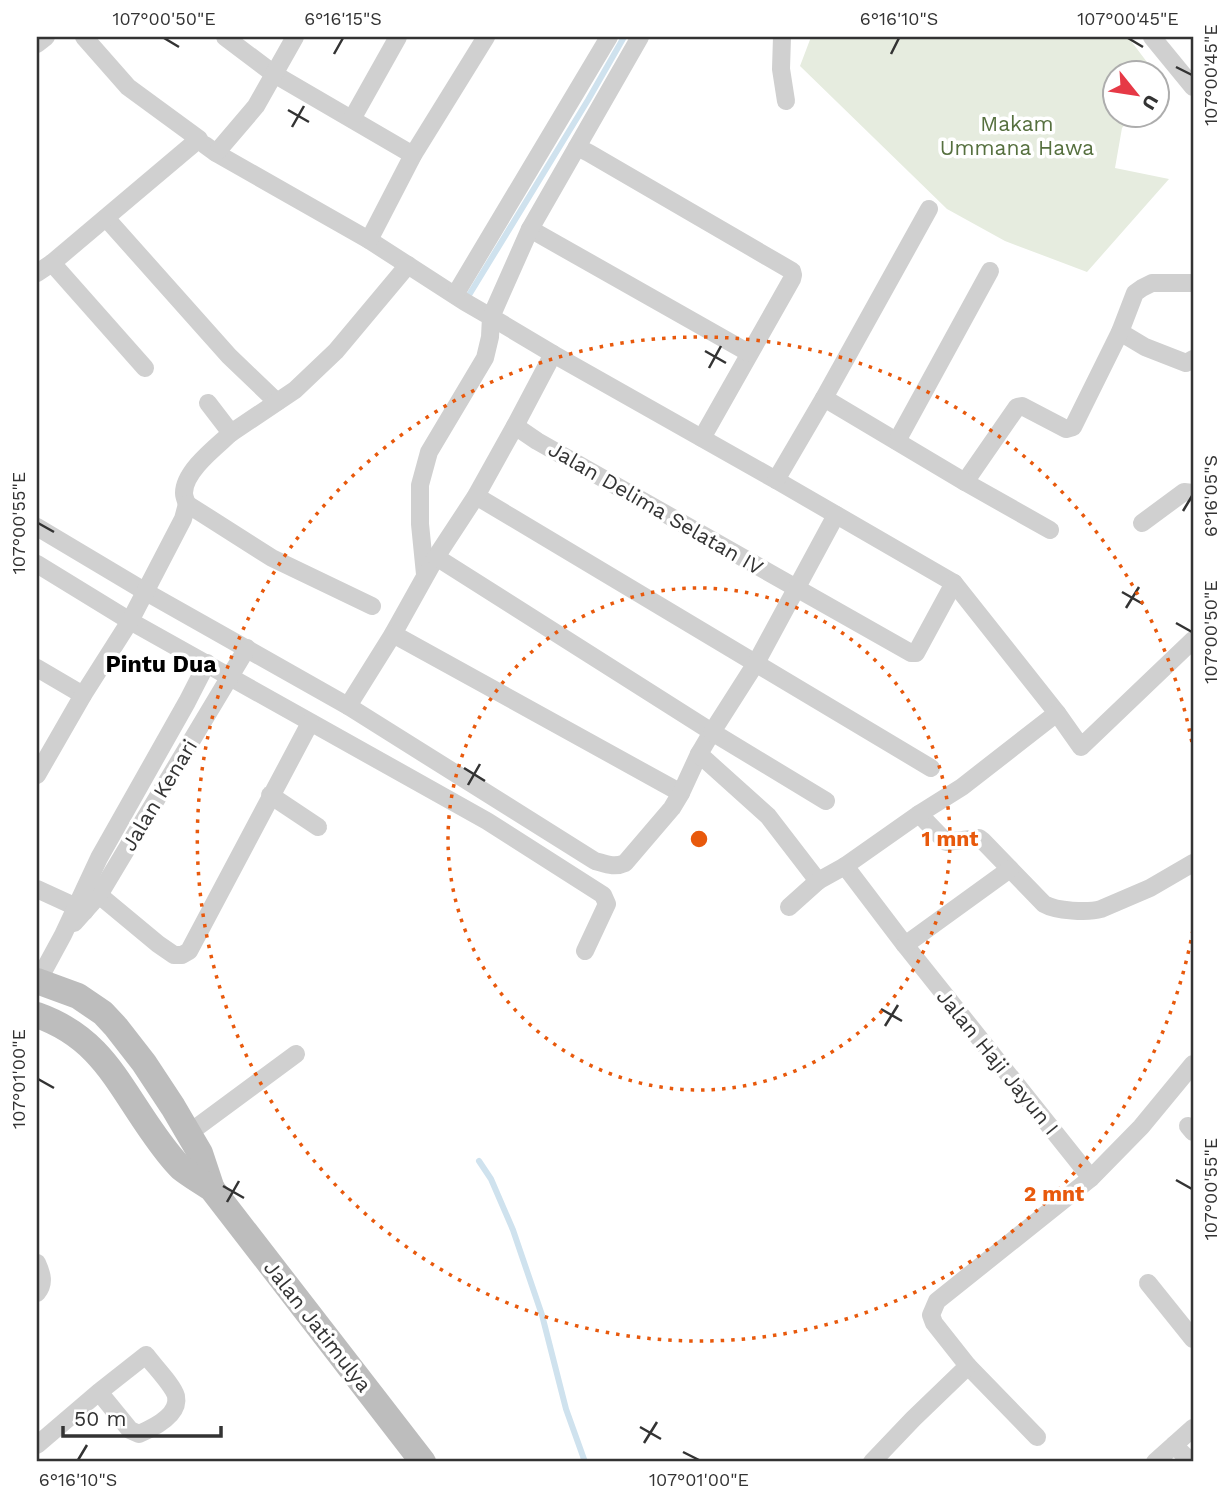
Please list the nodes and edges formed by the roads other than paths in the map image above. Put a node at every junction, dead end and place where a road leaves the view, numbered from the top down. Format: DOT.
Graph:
graph roads {
  1 [pos="46,37"];
  2 [pos="84,37"];
  3 [pos="225,37"];
  4 [pos="295,37"];
  5 [pos="398,37"];
  6 [pos="486,37"];
  7 [pos="609,37"];
  8 [pos="640,37"];
  9 [pos="782,37"];
  10 [pos="1152,37"];
  11 [pos="37,44"];
  12 [pos="274,74"];
  13 [pos="1193,87"];
  14 [pos="786,101"];
  15 [pos="352,119"];
  16 [pos="577,147"];
  17 [pos="413,155"];
  18 [pos="929,209"];
  19 [pos="106,218"];
  20 [pos="530,229"];
  21 [pos="369,240"];
  22 [pos="52,263"];
  23 [pos="408,265"];
  24 [pos="990,271"];
  25 [pos="37,274"];
  26 [pos="1193,283"];
  27 [pos="455,295"];
  28 [pos="491,317"];
  29 [pos="1120,332"];
  30 [pos="749,353"];
  31 [pos="553,354"];
  32 [pos="1193,359"];
  33 [pos="145,368"];
  34 [pos="824,398"];
  35 [pos="208,402"];
  36 [pos="277,402"];
  37 [pos="515,426"];
  38 [pos="231,433"];
  39 [pos="702,438"];
  40 [pos="897,441"];
  41 [pos="776,480"];
  42 [pos="965,482"];
  43 [pos="1193,493"];
  44 [pos="476,496"];
  45 [pos="187,504"];
  46 [pos="836,515"];
  47 [pos="1142,523"];
  48 [pos="37,527"];
  49 [pos="1050,530"];
  50 [pos="436,557"];
  51 [pos="37,564"];
  52 [pos="425,575"];
  53 [pos="954,583"];
  54 [pos="797,589"];
  55 [pos="138,606"];
  56 [pos="372,606"];
  57 [pos="393,634"];
  58 [pos="1193,640"];
  59 [pos="247,648"];
  60 [pos="207,663"];
  61 [pos="756,663"];
  62 [pos="37,668"];
  63 [pos="229,677"];
  64 [pos="83,695"];
  65 [pos="348,706"];
  66 [pos="1057,713"];
  67 [pos="310,723"];
  68 [pos="712,732"];
  69 [pos="699,754"];
  70 [pos="931,768"];
  71 [pos="37,775"];
  72 [pos="681,793"];
  73 [pos="270,795"];
  74 [pos="826,801"];
  75 [pos="919,814"];
  76 [pos="318,827"];
  77 [pos="1193,863"];
  78 [pos="845,866"];
  79 [pos="1010,869"];
  80 [pos="818,881"];
  81 [pos="37,889"];
  82 [pos="99,895"];
  83 [pos="789,907"];
  84 [pos="81,909"];
  85 [pos="905,945"];
  86 [pos="585,951"];
  87 [pos="37,981"];
  88 [pos="37,1015"];
  89 [pos="296,1054"];
  90 [pos="1193,1064"];
  91 [pos="189,1133"];
  92 [pos="1091,1178"];
  93 [pos="212,1189"];
  94 [pos="37,1263"];
  95 [pos="1148,1283"];
  96 [pos="37,1293"];
  97 [pos="1193,1339"];
  98 [pos="968,1366"];
  99 [pos="99,1392"];
  100 [pos="1193,1428"];
  101 [pos="1037,1437"];
  102 [pos="37,1445"];
  103 [pos="1174,1445"];
  104 [pos="423,1462"];
  105 [pos="872,1462"];
  106 [pos="1155,1462"];
  107 [pos="1191,1462"];
  1 -- 11 [label="street"];
  2 -- 19 [label="street"];
  3 -- 12 [label="street"];
  4 -- 12 [label="street"];
  5 -- 15 [label="street"];
  6 -- 17 [label="street"];
  7 -- 27 [label="street"];
  8 -- 16 [label="street"];
  9 -- 14 [label="street"];
  10 -- 13 [label="street"];
  12 -- 15 [label="street"];
  12 -- 21 [label="street"];
  15 -- 17 [label="street"];
  16 -- 20 [label="street"];
  16 -- 30 [label="street"];
  17 -- 21 [label="street"];
  18 -- 34 [label="street"];
  19 -- 22 [label="street"];
  19 -- 36 [label="street"];
  20 -- 28 [label="street"];
  20 -- 30 [label="street"];
  21 -- 23 [label="street"];
  22 -- 25 [label="street"];
  22 -- 33 [label="street"];
  23 -- 27 [label="street"];
  23 -- 36 [label="street"];
  24 -- 40 [label="street"];
  26 -- 29 [label="street"];
  27 -- 28 [label="street"];
  28 -- 31 [label="street"];
  28 -- 52 [label="street"];
  29 -- 32 [label="street"];
  29 -- 42 [label="street"];
  30 -- 39 [label="street"];
  31 -- 37 [label="street"];
  31 -- 39 [label="street"];
  34 -- 40 [label="street"];
  34 -- 41 [label="street"];
  35 -- 38 [label="street"];
  36 -- 38 [label="street"];
  37 -- 44 [label="street"];
  37 -- 54 [label="street, Jalan Delima Selatan IV"];
  38 -- 45 [label="street"];
  39 -- 41 [label="street"];
  40 -- 42 [label="street"];
  41 -- 46 [label="street"];
  42 -- 49 [label="street"];
  43 -- 47 [label="street"];
  44 -- 50 [label="street"];
  44 -- 61 [label="street"];
  45 -- 55 [label="street"];
  45 -- 56 [label="street"];
  46 -- 53 [label="street"];
  46 -- 54 [label="street"];
  48 -- 55 [label="street"];
  50 -- 52 [label="street"];
  50 -- 68 [label="street"];
  51 -- 55 [label="street"];
  52 -- 57 [label="street"];
  53 -- 54 [label="street, Jalan Delima Selatan IV"];
  53 -- 66 [label="street"];
  54 -- 61 [label="street"];
  55 -- 59 [label="street"];
  55 -- 60 [label="street"];
  55 -- 64 [label="street"];
  57 -- 65 [label="street"];
  57 -- 72 [label="street"];
  58 -- 66 [label="street"];
  59 -- 63 [label="street, Jalan Kenari"];
  59 -- 65 [label="street"];
  60 -- 63 [label="street"];
  60 -- 84 [label="street, Jalan Kenari"];
  61 -- 68 [label="street"];
  61 -- 70 [label="street"];
  62 -- 64 [label="street"];
  63 -- 67 [label="street"];
  63 -- 82 [label="street, Jalan Kenari"];
  64 -- 71 [label="street"];
  65 -- 72 [label="street"];
  66 -- 75 [label="street"];
  67 -- 73 [label="street"];
  67 -- 86 [label="street"];
  68 -- 69 [label="street"];
  68 -- 74 [label="street"];
  69 -- 72 [label="street"];
  69 -- 80 [label="street"];
  73 -- 76 [label="street"];
  73 -- 82 [label="street"];
  75 -- 78 [label="street"];
  75 -- 79 [label="street"];
  77 -- 79 [label="street"];
  78 -- 80 [label="street"];
  78 -- 85 [label="street, Jalan Haji Jayun I"];
  79 -- 85 [label="street"];
  80 -- 83 [label="street"];
  81 -- 84 [label="street"];
  82 -- 84 [label="street, Jalan Kenari"];
  84 -- 87 [label="street, Jalan Kenari"];
  85 -- 92 [label="street, Jalan Haji Jayun I"];
  87 -- 91 [label="main road, Jalan Jatimulya"];
  88 -- 93 [label="main road, Jalan Jatimulya"];
  89 -- 91 [label="street"];
  90 -- 92 [label="street"];
  91 -- 93 [label="main road, Jalan Jatimulya"];
  92 -- 98 [label="street"];
  93 -- 104 [label="main road, Jalan Jatimulya"];
  94 -- 96 [label="street"];
  95 -- 97 [label="street"];
  98 -- 101 [label="street"];
  98 -- 105 [label="street"];
  99 -- 99 [label="street"];
  99 -- 102 [label="street"];
  100 -- 103 [label="street"];
  103 -- 106 [label="street"];
  103 -- 107 [label="street"];
}
